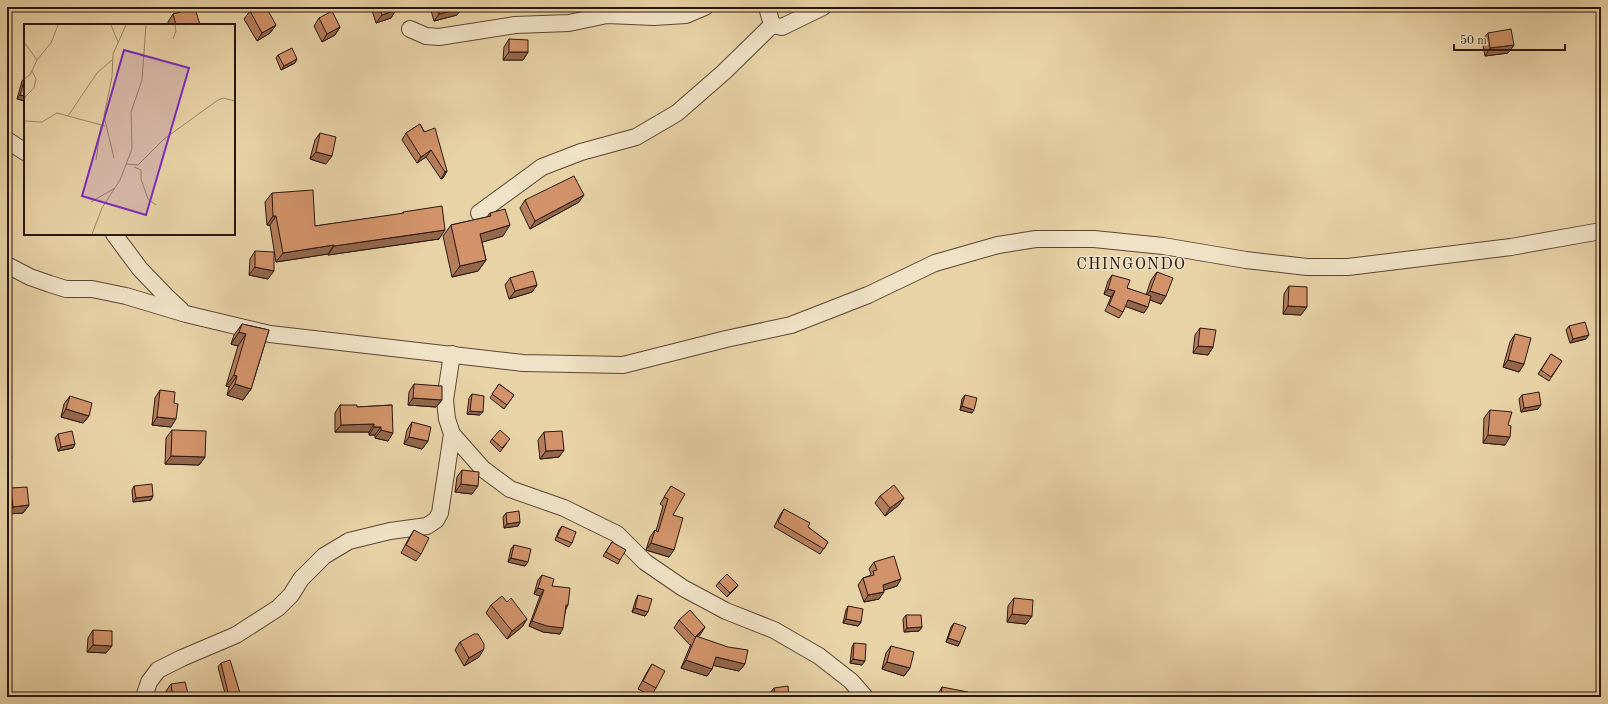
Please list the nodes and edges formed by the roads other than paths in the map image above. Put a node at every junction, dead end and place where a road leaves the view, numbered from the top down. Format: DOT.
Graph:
graph roads {
  1 [pos="704,7"];
  2 [pos="767,7"];
  3 [pos="823,7"];
  4 [pos="772,25"];
  5 [pos="410,29"];
  6 [pos="7,140"];
  7 [pos="24,151"];
  8 [pos="479,213"];
  9 [pos="1601,231"];
  10 [pos="115,235"];
  11 [pos="7,264"];
  12 [pos="186,314"];
  13 [pos="452,354"];
  14 [pos="452,434"];
  15 [pos="144,697"];
  16 [pos="865,697"];
  1 -- 5 [label="street"];
  2 -- 4 [label="street"];
  3 -- 4 [label="street"];
  4 -- 8 [label="street"];
  6 -- 7 [label="street"];
  9 -- 13 [label="street"];
  10 -- 12 [label="street"];
  11 -- 12 [label="street"];
  12 -- 13 [label="street"];
  13 -- 14 [label="street"];
  14 -- 15 [label="street"];
  14 -- 16 [label="street"];
}
